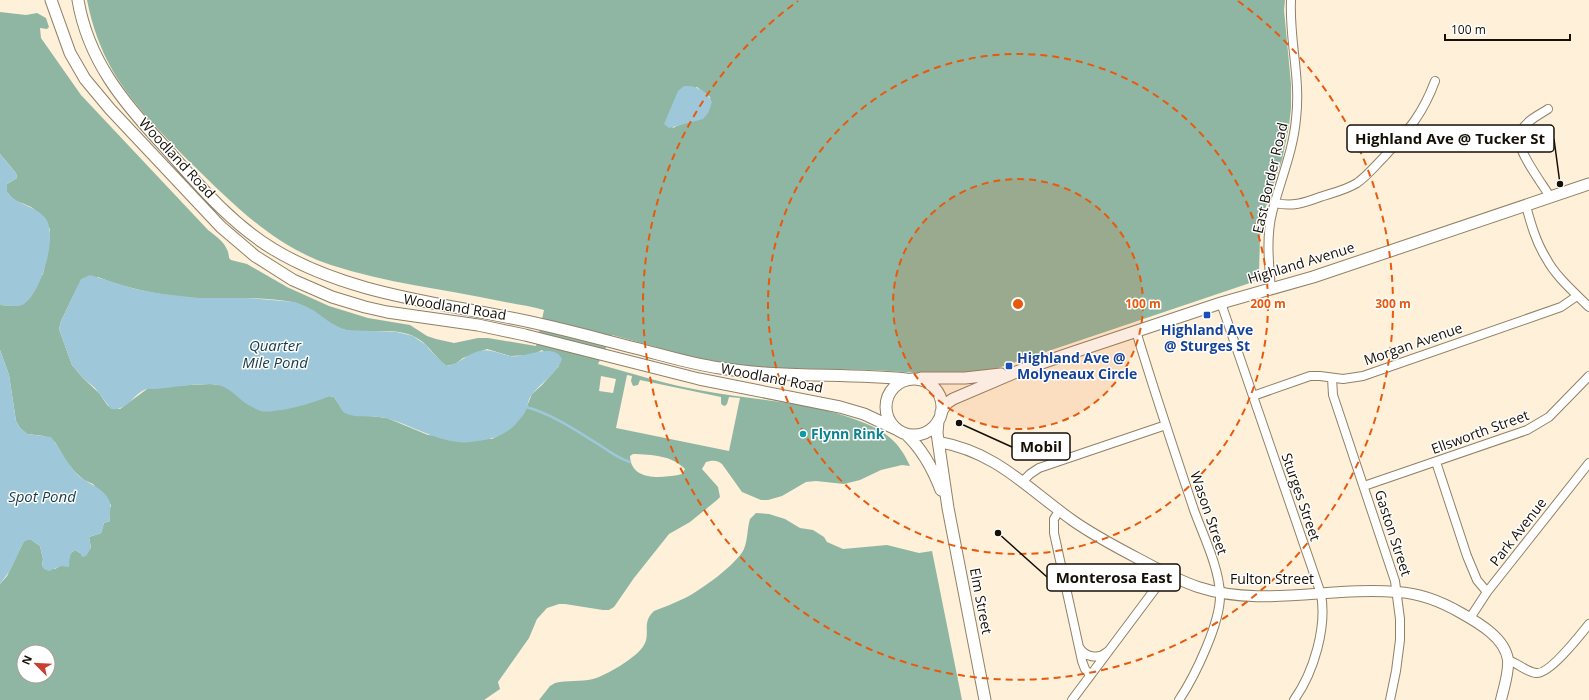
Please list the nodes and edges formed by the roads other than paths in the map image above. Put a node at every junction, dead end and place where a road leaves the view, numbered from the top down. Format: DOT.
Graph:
graph roads {
  1 [pos="51,0"];
  2 [pos="78,0"];
  3 [pos="1291,0"];
  4 [pos="102,69"];
  5 [pos="85,79"];
  6 [pos="1435,81"];
  7 [pos="1548,109"];
  8 [pos="1589,184"];
  9 [pos="1551,198"];
  10 [pos="1275,203"];
  11 [pos="1526,206"];
  12 [pos="1271,289"];
  13 [pos="1577,296"];
  14 [pos="1221,303"];
  15 [pos="1589,307"];
  16 [pos="1136,331"];
  17 [pos="580,334"];
  18 [pos="576,347"];
  19 [pos="1021,370"];
  20 [pos="1589,376"];
  21 [pos="918,378"];
  22 [pos="1332,378"];
  23 [pos="906,379"];
  24 [pos="1253,396"];
  25 [pos="940,417"];
  26 [pos="1166,425"];
  27 [pos="901,432"];
  28 [pos="939,442"];
  29 [pos="1436,462"];
  30 [pos="1589,463"];
  31 [pos="1022,482"];
  32 [pos="1364,486"];
  33 [pos="948,508"];
  34 [pos="1059,511"];
  35 [pos="1166,573"];
  36 [pos="1397,592"];
  37 [pos="1487,592"];
  38 [pos="1220,593"];
  39 [pos="1321,594"];
  40 [pos="1470,618"];
  41 [pos="1589,624"];
  42 [pos="1078,645"];
  43 [pos="1110,649"];
  44 [pos="1508,660"];
  45 [pos="1090,675"];
  46 [pos="985,700"];
  47 [pos="1072,700"];
  48 [pos="1179,700"];
  49 [pos="1294,700"];
  50 [pos="1390,700"];
  51 [pos="1501,700"];
  1 -- 5 [label="main road, Woodland Road"];
  2 -- 4 [label="main road, Woodland Road"];
  3 -- 10 [label="street, East Border Road"];
  4 -- 5 [label="main road"];
  4 -- 17 [label="main road, Woodland Road"];
  5 -- 18 [label="main road, Woodland Road"];
  6 -- 10 [label="street"];
  7 -- 9 [label="street"];
  8 -- 9 [label="main road, Highland Avenue"];
  9 -- 11 [label="main road, Highland Avenue"];
  10 -- 12 [label="street, East Border Road"];
  11 -- 12 [label="main road, Highland Avenue"];
  11 -- 13 [label="street"];
  12 -- 14 [label="main road, Highland Avenue"];
  13 -- 15 [label="street"];
  13 -- 22 [label="street, Morgan Avenue"];
  14 -- 16 [label="main road, Highland Avenue"];
  14 -- 24 [label="street, Sturges Street"];
  16 -- 19 [label="main road, Highland Avenue"];
  16 -- 26 [label="street, Wason Street"];
  17 -- 18 [label="main road"];
  17 -- 23 [label="main road, Woodland Road"];
  18 -- 27 [label="main road, Woodland Road"];
  19 -- 21 [label="main road, Highland Avenue"];
  19 -- 25 [label="main road, Highland Avenue"];
  20 -- 29 [label="street, Ellsworth Street"];
  21 -- 23 [label="main road"];
  21 -- 25 [label="main road"];
  22 -- 24 [label="street, Morgan Avenue"];
  22 -- 32 [label="street, Gaston Street"];
  23 -- 27 [label="main road"];
  24 -- 39 [label="street, Sturges Street"];
  25 -- 27 [label="main road"];
  25 -- 28 [label="main road, Elm Street"];
  26 -- 31 [label="street"];
  26 -- 38 [label="street, Wason Street"];
  27 -- 33 [label="main road, Elm Street"];
  28 -- 31 [label="street, Fulton Street"];
  28 -- 33 [label="main road, Elm Street"];
  29 -- 32 [label="street, Ellsworth Street"];
  29 -- 37 [label="street"];
  30 -- 37 [label="street, Park Avenue"];
  31 -- 34 [label="street, Fulton Street"];
  32 -- 36 [label="street, Gaston Street"];
  33 -- 46 [label="main road, Elm Street"];
  34 -- 35 [label="street, Fulton Street"];
  34 -- 42 [label="street"];
  35 -- 38 [label="street, Fulton Street"];
  35 -- 43 [label="street"];
  36 -- 39 [label="street, Fulton Street"];
  36 -- 40 [label="street, Fulton Street"];
  36 -- 50 [label="street, Gaston Street"];
  37 -- 40 [label="street, Park Avenue"];
  38 -- 39 [label="street, Fulton Street"];
  38 -- 48 [label="street, Wason Street"];
  39 -- 49 [label="street, Sturges Street"];
  40 -- 44 [label="street, Fulton Street"];
  41 -- 44 [label="street"];
  42 -- 43 [label="street"];
  42 -- 45 [label="street"];
  43 -- 45 [label="street"];
  44 -- 51 [label="street"];
  45 -- 47 [label="street"];
}
